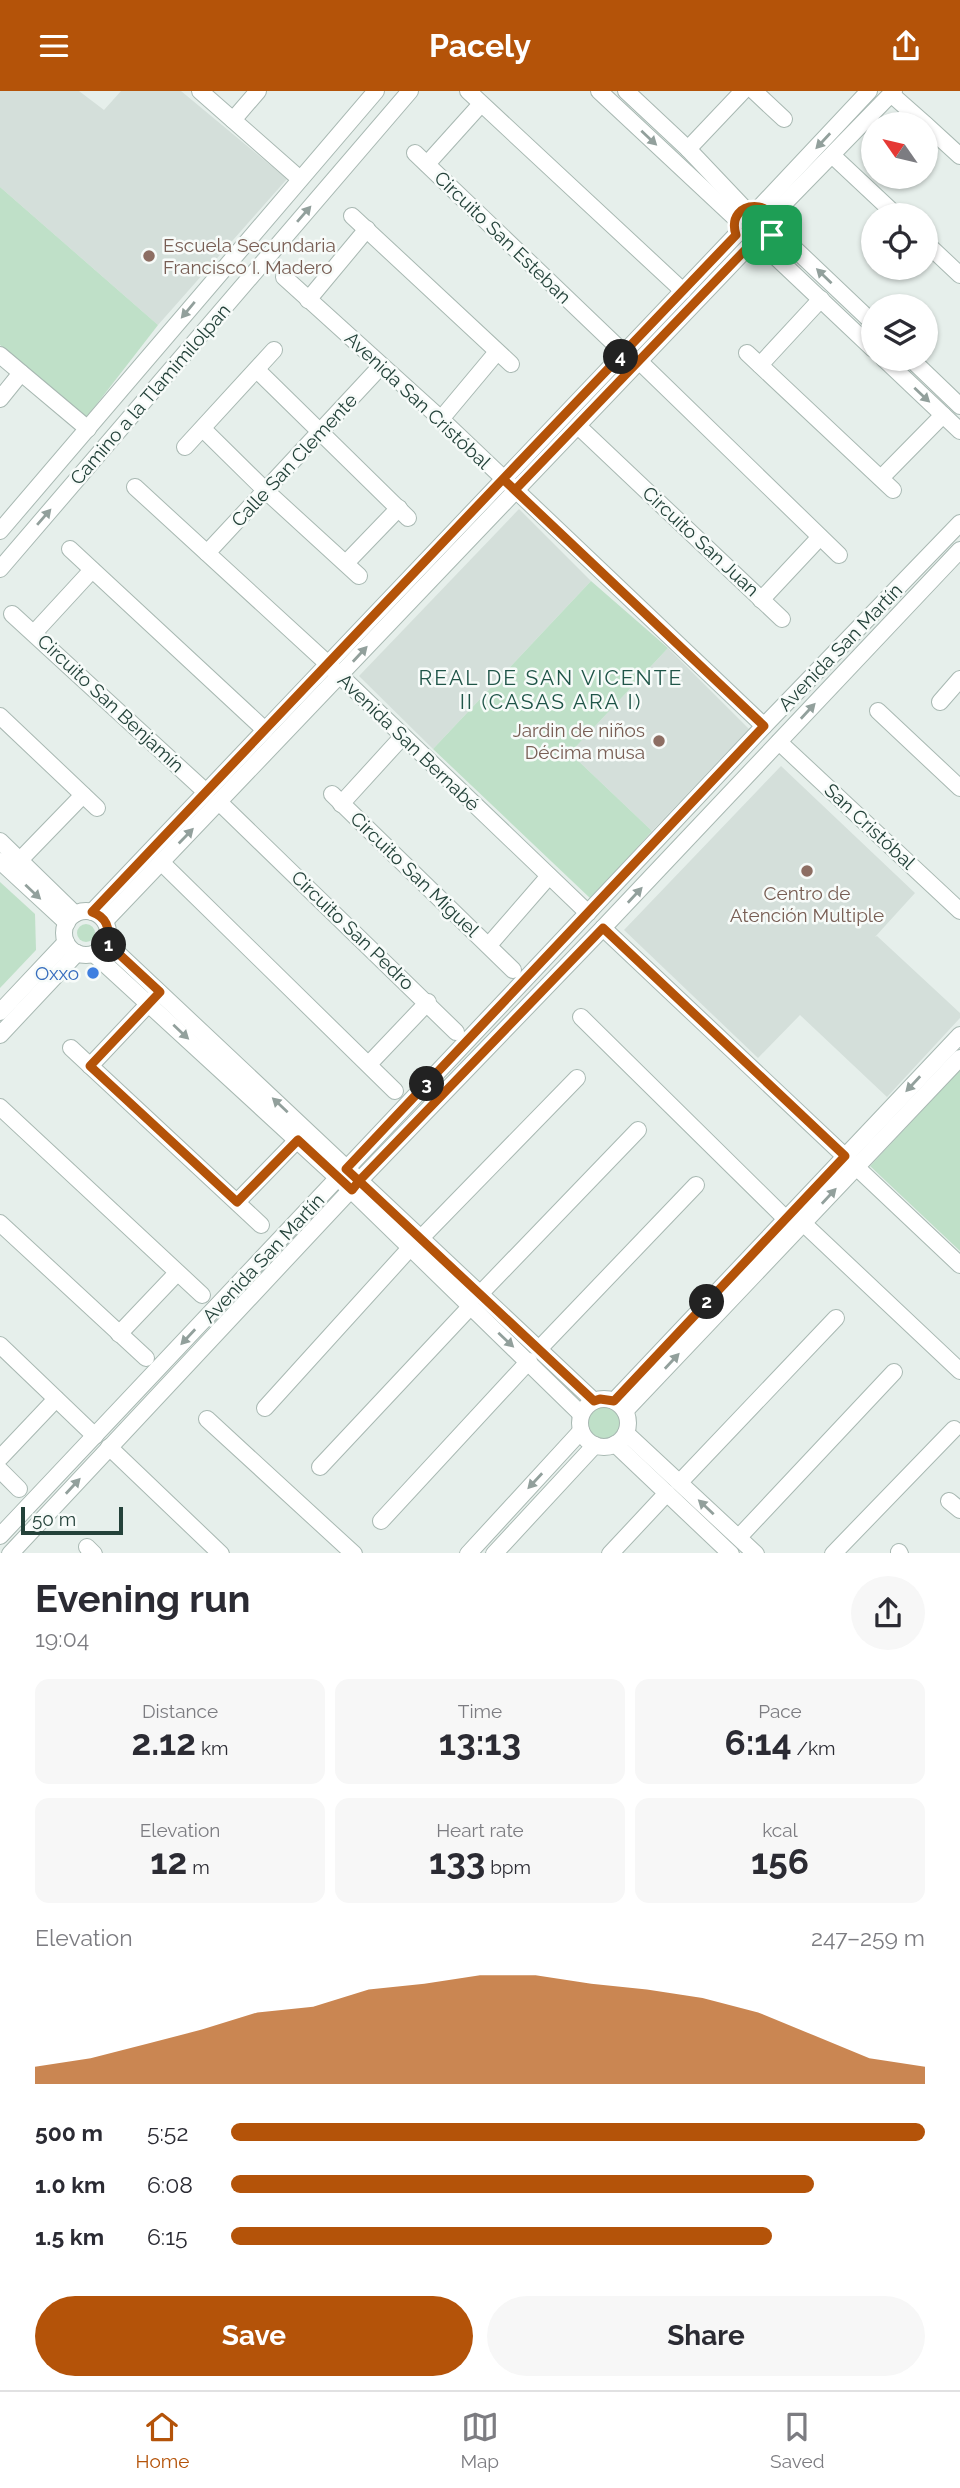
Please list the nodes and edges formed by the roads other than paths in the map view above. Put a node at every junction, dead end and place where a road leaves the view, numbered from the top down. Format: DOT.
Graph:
graph roads {
  1 [pos="200,91"];
  2 [pos="258,91"];
  3 [pos="376,91"];
  4 [pos="410,91"];
  5 [pos="468,91"];
  6 [pos="599,91"];
  7 [pos="626,91"];
  8 [pos="743,91"];
  9 [pos="754,91"];
  10 [pos="869,91"];
  11 [pos="893,92"];
  12 [pos="481,104"];
  13 [pos="912,112"];
  14 [pos="784,119"];
  15 [pos="233,120"];
  16 [pos="938,137"];
  17 [pos="688,149"];
  18 [pos="415,153"];
  19 [pos="833,156"];
  20 [pos="960,156"];
  21 [pos="427,165"];
  22 [pos="300,179"];
  23 [pos="883,203"];
  24 [pos="352,216"];
  25 [pos="754,219"];
  26 [pos="367,229"];
  27 [pos="756,245"];
  28 [pos="938,254"];
  29 [pos="960,275"];
  30 [pos="284,277"];
  31 [pos="682,291"];
  32 [pos="821,299"];
  33 [pos="308,300"];
  34 [pos="861,313"];
  35 [pos="861,337"];
  36 [pos="274,351"];
  37 [pos="497,352"];
  38 [pos="747,353"];
  39 [pos="0,355"];
  40 [pos="632,357"];
  41 [pos="511,364"];
  42 [pos="760,365"];
  43 [pos="381,366"];
  44 [pos="257,370"];
  45 [pos="897,371"];
  46 [pos="924,371"];
  47 [pos="21,373"];
  48 [pos="0,398"];
  49 [pos="960,406"];
  50 [pos="943,415"];
  51 [pos="441,419"];
  52 [pos="578,426"];
  53 [pos="88,429"];
  54 [pos="203,429"];
  55 [pos="321,431"];
  56 [pos="960,431"];
  57 [pos="185,447"];
  58 [pos="881,478"];
  59 [pos="509,485"];
  60 [pos="135,487"];
  61 [pos="893,490"];
  62 [pos="266,491"];
  63 [pos="960,523"];
  64 [pos="0,531"];
  65 [pos="820,537"];
  66 [pos="70,549"];
  67 [pos="960,550"];
  68 [pos="207,553"];
  69 [pos="839,555"];
  70 [pos="346,563"];
  71 [pos="0,569"];
  72 [pos="92,570"];
  73 [pos="359,576"];
  74 [pos="761,600"];
  75 [pos="12,614"];
  76 [pos="782,619"];
  77 [pos="34,633"];
  78 [pos="334,670"];
  79 [pos="960,679"];
  80 [pos="940,702"];
  81 [pos="878,711"];
  82 [pos="0,716"];
  83 [pos="764,726"];
  84 [pos="265,730"];
  85 [pos="403,736"];
  86 [pos="779,742"];
  87 [pos="960,788"];
  88 [pos="83,795"];
  89 [pos="213,797"];
  90 [pos="97,808"];
  91 [pos="0,841"];
  92 [pos="20,860"];
  93 [pos="0,861"];
  94 [pos="161,862"];
  95 [pos="549,876"];
  96 [pos="960,911"];
  97 [pos="588,913"];
  98 [pos="99,916"];
  99 [pos="71,918"];
  100 [pos="603,928"];
  101 [pos="489,945"];
  102 [pos="71,948"];
  103 [pos="100,948"];
  104 [pos="513,970"];
  105 [pos="155,998"];
  106 [pos="428,1002"];
  107 [pos="0,1012"];
  108 [pos="581,1017"];
  109 [pos="456,1032"];
  110 [pos="0,1035"];
  111 [pos="960,1035"];
  112 [pos="71,1048"];
  113 [pos="960,1058"];
  114 [pos="369,1065"];
  115 [pos="90,1066"];
  116 [pos="577,1078"];
  117 [pos="395,1091"];
  118 [pos="0,1107"];
  119 [pos="638,1130"];
  120 [pos="302,1135"];
  121 [pos="851,1161"];
  122 [pos="342,1173"];
  123 [pos="355,1185"];
  124 [pos="696,1185"];
  125 [pos="237,1202"];
  126 [pos="786,1219"];
  127 [pos="0,1223"];
  128 [pos="803,1223"];
  129 [pos="261,1225"];
  130 [pos="416,1243"];
  131 [pos="960,1265"];
  132 [pos="177,1273"];
  133 [pos="202,1294"];
  134 [pos="475,1301"];
  135 [pos="836,1318"];
  136 [pos="119,1334"];
  137 [pos="0,1345"];
  138 [pos="534,1355"];
  139 [pos="146,1359"];
  140 [pos="960,1371"];
  141 [pos="894,1372"];
  142 [pos="57,1399"];
  143 [pos="594,1401"];
  144 [pos="620,1406"];
  145 [pos="265,1408"];
  146 [pos="582,1414"];
  147 [pos="207,1419"];
  148 [pos="954,1429"];
  149 [pos="581,1431"];
  150 [pos="95,1436"];
  151 [pos="621,1439"];
  152 [pos="595,1445"];
  153 [pos="109,1447"];
  154 [pos="0,1458"];
  155 [pos="320,1467"];
  156 [pos="0,1470"];
  157 [pos="673,1487"];
  158 [pos="19,1489"];
  159 [pos="381,1521"];
  160 [pos="0,1536"];
  161 [pos="739,1537"];
  162 [pos="726,1552"];
  163 [pos="10,1553"];
  164 [pos="221,1553"];
  165 [pos="354,1553"];
  166 [pos="468,1553"];
  167 [pos="494,1553"];
  168 [pos="610,1553"];
  169 [pos="756,1553"];
  170 [pos="833,1553"];
  1 -- 15 [label="street"];
  2 -- 15 [label="street"];
  3 -- 22 [label="street, Camino a la Tlamimilolpan"];
  71 -- 4 [label="street, Camino a la Tlamimilolpan, one-way"];
  5 -- 12 [label="street"];
  6 -- 25 [label="street, one-way"];
  7 -- 17 [label="street"];
  8 -- 17 [label="street"];
  9 -- 14 [label="street"];
  10 -- 25 [label="street, one-way"];
  11 -- 13 [label="street"];
  11 -- 19 [label="street"];
  12 -- 21 [label="street, Circuito San Esteban"];
  12 -- 31 [label="street"];
  15 -- 22 [label="street"];
  16 -- 20 [label="street"];
  17 -- 25 [label="street"];
  18 -- 21 [label="street"];
  19 -- 23 [label="street"];
  19 -- 25 [label="street"];
  21 -- 40 [label="street, Circuito San Esteban"];
  22 -- 53 [label="street, Camino a la Tlamimilolpan, one-way"];
  24 -- 26 [label="street"];
  25 -- 27 [label="street"];
  25 -- 27 [label="street"];
  25 -- 31 [label="street"];
  34 -- 25 [label="street, one-way"];
  26 -- 33 [label="street"];
  26 -- 37 [label="street"];
  27 -- 32 [label="street"];
  27 -- 40 [label="street"];
  28 -- 29 [label="street"];
  30 -- 33 [label="street, Avenida San Cristóbal"];
  31 -- 40 [label="street"];
  32 -- 35 [label="street"];
  32 -- 42 [label="street"];
  33 -- 43 [label="street, Avenida San Cristóbal"];
  36 -- 44 [label="street"];
  37 -- 41 [label="street"];
  37 -- 51 [label="street"];
  38 -- 42 [label="street"];
  39 -- 47 [label="street"];
  40 -- 52 [label="street"];
  40 -- 59 [label="street"];
  40 -- 65 [label="street"];
  42 -- 58 [label="street"];
  43 -- 51 [label="street, Avenida San Cristóbal"];
  43 -- 55 [label="street, Calle San Clemente"];
  44 -- 54 [label="street"];
  44 -- 55 [label="street"];
  45 -- 50 [label="street, one-way"];
  46 -- 49 [label="street"];
  47 -- 48 [label="street"];
  47 -- 53 [label="street"];
  50 -- 56 [label="street"];
  50 -- 58 [label="street"];
  51 -- 59 [label="street, Avenida San Cristóbal"];
  52 -- 59 [label="street"];
  52 -- 74 [label="street, Circuito San Juan"];
  53 -- 64 [label="street, Camino a la Tlamimilolpan"];
  54 -- 57 [label="street"];
  54 -- 62 [label="street"];
  55 -- 62 [label="street, Calle San Clemente"];
  55 -- 70 [label="street"];
  58 -- 61 [label="street"];
  59 -- 78 [label="street"];
  59 -- 83 [label="street, Avenida San Cristóbal"];
  60 -- 68 [label="street, Avenida San Bernabé"];
  62 -- 68 [label="street, Calle San Clemente"];
  62 -- 70 [label="street"];
  63 -- 83 [label="street, Avenida San Martín"];
  65 -- 69 [label="street"];
  65 -- 74 [label="street, Circuito San Juan"];
  66 -- 72 [label="street"];
  86 -- 67 [label="street, Avenida San Martín, one-way"];
  68 -- 78 [label="street, Avenida San Bernabé"];
  70 -- 73 [label="street"];
  72 -- 77 [label="street, Circuito San Benjamín"];
  72 -- 84 [label="street"];
  74 -- 76 [label="street"];
  75 -- 77 [label="street"];
  77 -- 89 [label="street, Circuito San Benjamín"];
  78 -- 84 [label="street"];
  78 -- 85 [label="street, Avenida San Bernabé"];
  78 -- 89 [label="street"];
  79 -- 80 [label="street"];
  81 -- 87 [label="street"];
  82 -- 88 [label="street"];
  83 -- 97 [label="street, Avenida San Martín"];
  84 -- 89 [label="street"];
  85 -- 95 [label="street, Avenida San Bernabé"];
  85 -- 101 [label="street, Circuito San Miguel"];
  86 -- 96 [label="street, San Cristóbal"];
  100 -- 86 [label="street, Avenida San Martín, one-way"];
  88 -- 90 [label="street"];
  88 -- 92 [label="street"];
  94 -- 89 [label="street, one-way"];
  89 -- 98 [label="street"];
  89 -- 106 [label="street, Circuito San Pedro"];
  91 -- 92 [label="street"];
  92 -- 99 [label="street"];
  93 -- 99 [label="street, one-way"];
  94 -- 98 [label="street"];
  94 -- 114 [label="street"];
  95 -- 97 [label="street, Avenida San Bernabé"];
  95 -- 101 [label="street, Circuito San Miguel"];
  97 -- 122 [label="street, Avenida San Martín"];
  98 -- 99 [label="street"];
  98 -- 103 [label="street"];
  99 -- 102 [label="street"];
  100 -- 121 [label="street"];
  100 -- 123 [label="street, Avenida San Martín"];
  101 -- 104 [label="street"];
  102 -- 103 [label="street"];
  102 -- 107 [label="street"];
  102 -- 110 [label="street"];
  103 -- 105 [label="street"];
  105 -- 115 [label="street"];
  105 -- 120 [label="street"];
  106 -- 109 [label="street"];
  106 -- 114 [label="street, Circuito San Pedro"];
  108 -- 126 [label="street"];
  111 -- 121 [label="street, one-way"];
  112 -- 115 [label="street"];
  113 -- 121 [label="street"];
  114 -- 117 [label="street"];
  115 -- 125 [label="street"];
  116 -- 130 [label="street"];
  118 -- 132 [label="street"];
  119 -- 134 [label="street"];
  120 -- 122 [label="street"];
  120 -- 125 [label="street"];
  121 -- 126 [label="street"];
  128 -- 121 [label="street, one-way"];
  121 -- 131 [label="street"];
  122 -- 123 [label="street"];
  122 -- 150 [label="street, Avenida San Martín, one-way"];
  123 -- 130 [label="street"];
  123 -- 153 [label="street, Avenida San Martín"];
  124 -- 138 [label="street"];
  125 -- 129 [label="street"];
  126 -- 144 [label="street"];
  127 -- 136 [label="street"];
  128 -- 140 [label="street"];
  144 -- 128 [label="street, one-way"];
  130 -- 134 [label="street"];
  130 -- 145 [label="street"];
  132 -- 133 [label="street"];
  132 -- 136 [label="street"];
  134 -- 138 [label="street"];
  134 -- 155 [label="street"];
  135 -- 157 [label="street"];
  136 -- 139 [label="street"];
  137 -- 142 [label="street"];
  138 -- 143 [label="street"];
  138 -- 146 [label="street"];
  138 -- 159 [label="street"];
  141 -- 161 [label="street"];
  142 -- 150 [label="street"];
  142 -- 154 [label="street"];
  143 -- 144 [label="street"];
  143 -- 146 [label="street"];
  144 -- 151 [label="street"];
  146 -- 149 [label="street"];
  147 -- 165 [label="street"];
  148 -- 170 [label="street"];
  149 -- 152 [label="street"];
  149 -- 166 [label="street, one-way"];
  150 -- 160 [label="street, Avenida San Martín"];
  151 -- 152 [label="street"];
  151 -- 157 [label="street"];
  152 -- 167 [label="street"];
  163 -- 153 [label="street, Avenida San Martín, one-way"];
  153 -- 164 [label="street"];
  156 -- 158 [label="street"];
  161 -- 157 [label="street, one-way"];
  157 -- 162 [label="street"];
  157 -- 168 [label="street"];
  161 -- 169 [label="street"];
}
